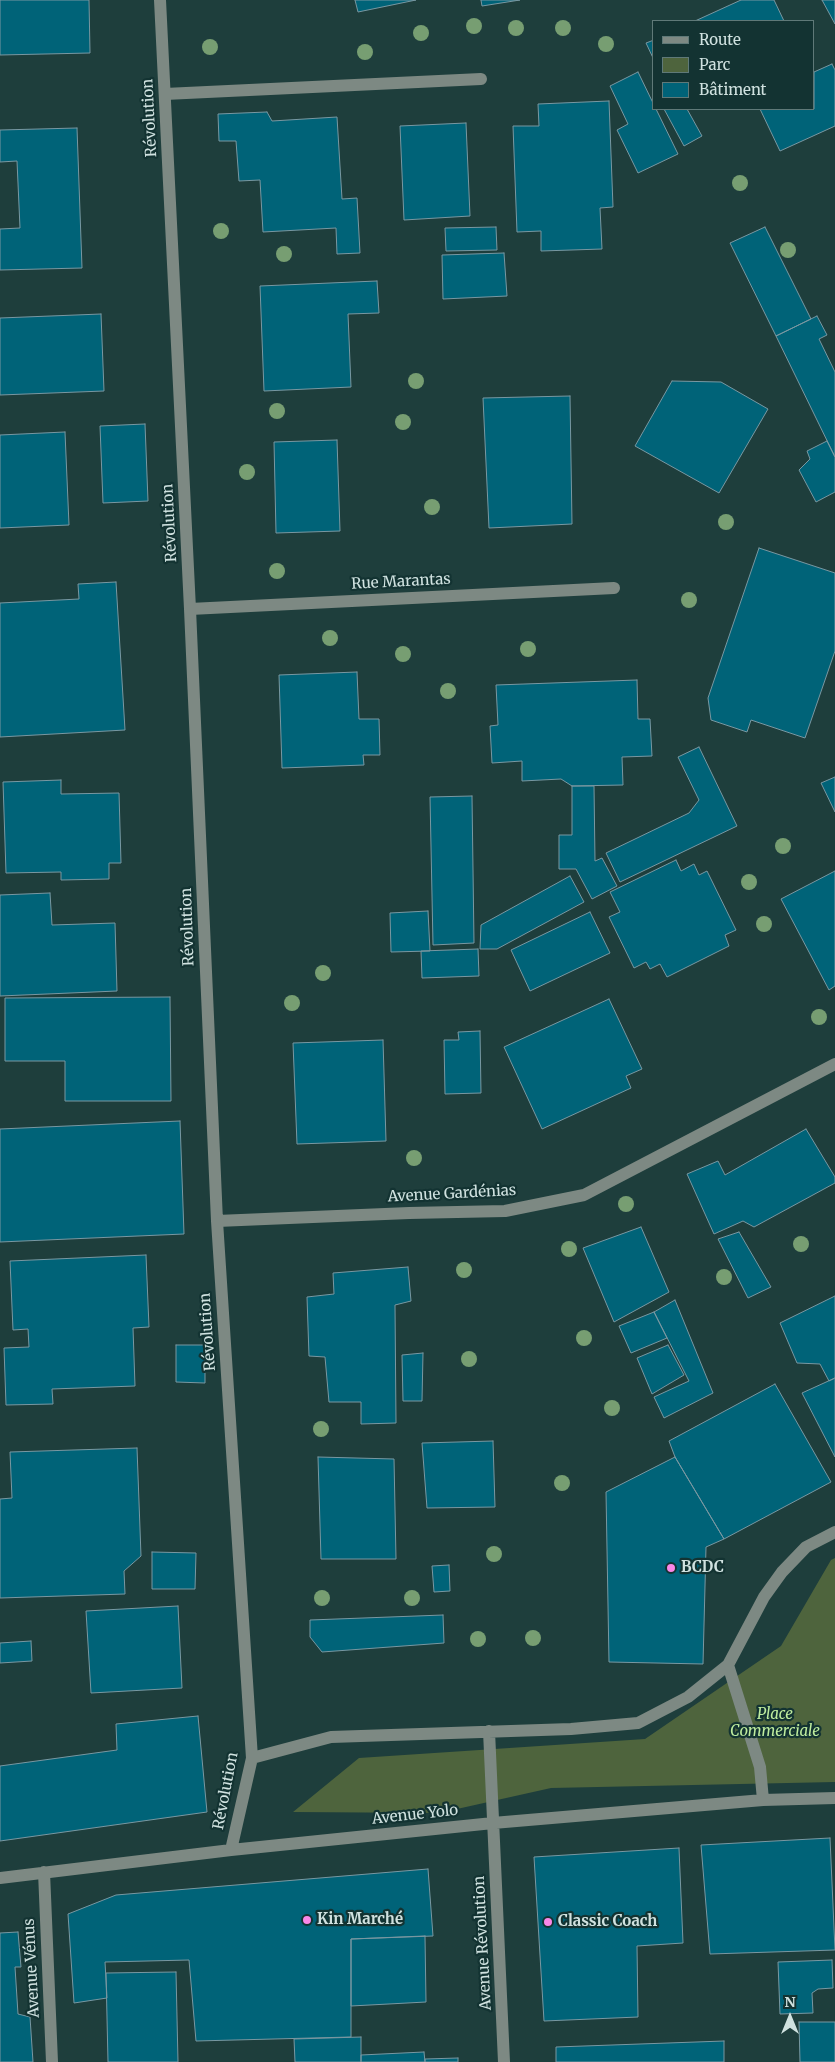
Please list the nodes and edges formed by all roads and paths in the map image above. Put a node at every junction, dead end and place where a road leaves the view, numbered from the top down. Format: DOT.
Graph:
graph roads {
  1 [pos="160,0"];
  2 [pos="481,79"];
  3 [pos="165,94"];
  4 [pos="614,588"];
  5 [pos="190,609"];
  6 [pos="835,1064"];
  7 [pos="217,1221"];
  8 [pos="835,1532"];
  9 [pos="728,1665"];
  10 [pos="489,1731"];
  11 [pos="252,1758"];
  12 [pos="835,1798"];
  13 [pos="763,1800"];
  14 [pos="493,1823"];
  15 [pos="231,1850"];
  16 [pos="44,1872"];
  17 [pos="0,1878"];
  18 [pos="52,2062"];
  19 [pos="504,2062"];
  1 -- 3 [label="street, Révolution"];
  2 -- 3 [label="street"];
  3 -- 5 [label="street, Révolution"];
  4 -- 5 [label="street, Rue Marantas"];
  5 -- 7 [label="street, Révolution"];
  6 -- 7 [label="street, Avenue Gardénias"];
  7 -- 11 [label="street, Révolution"];
  8 -- 9 [label="street"];
  9 -- 10 [label="street"];
  9 -- 13 [label="street"];
  10 -- 11 [label="street"];
  10 -- 14 [label="street, Avenue Révolution"];
  11 -- 15 [label="street, Révolution"];
  12 -- 13 [label="street, Avenue Yolo"];
  13 -- 14 [label="street, Avenue Yolo"];
  14 -- 15 [label="street, Avenue Yolo"];
  14 -- 19 [label="street, Avenue Révolution"];
  15 -- 16 [label="street, Avenue Yolo"];
  16 -- 17 [label="street, Avenue Yolo"];
  16 -- 18 [label="street, Avenue Vénus"];
}
